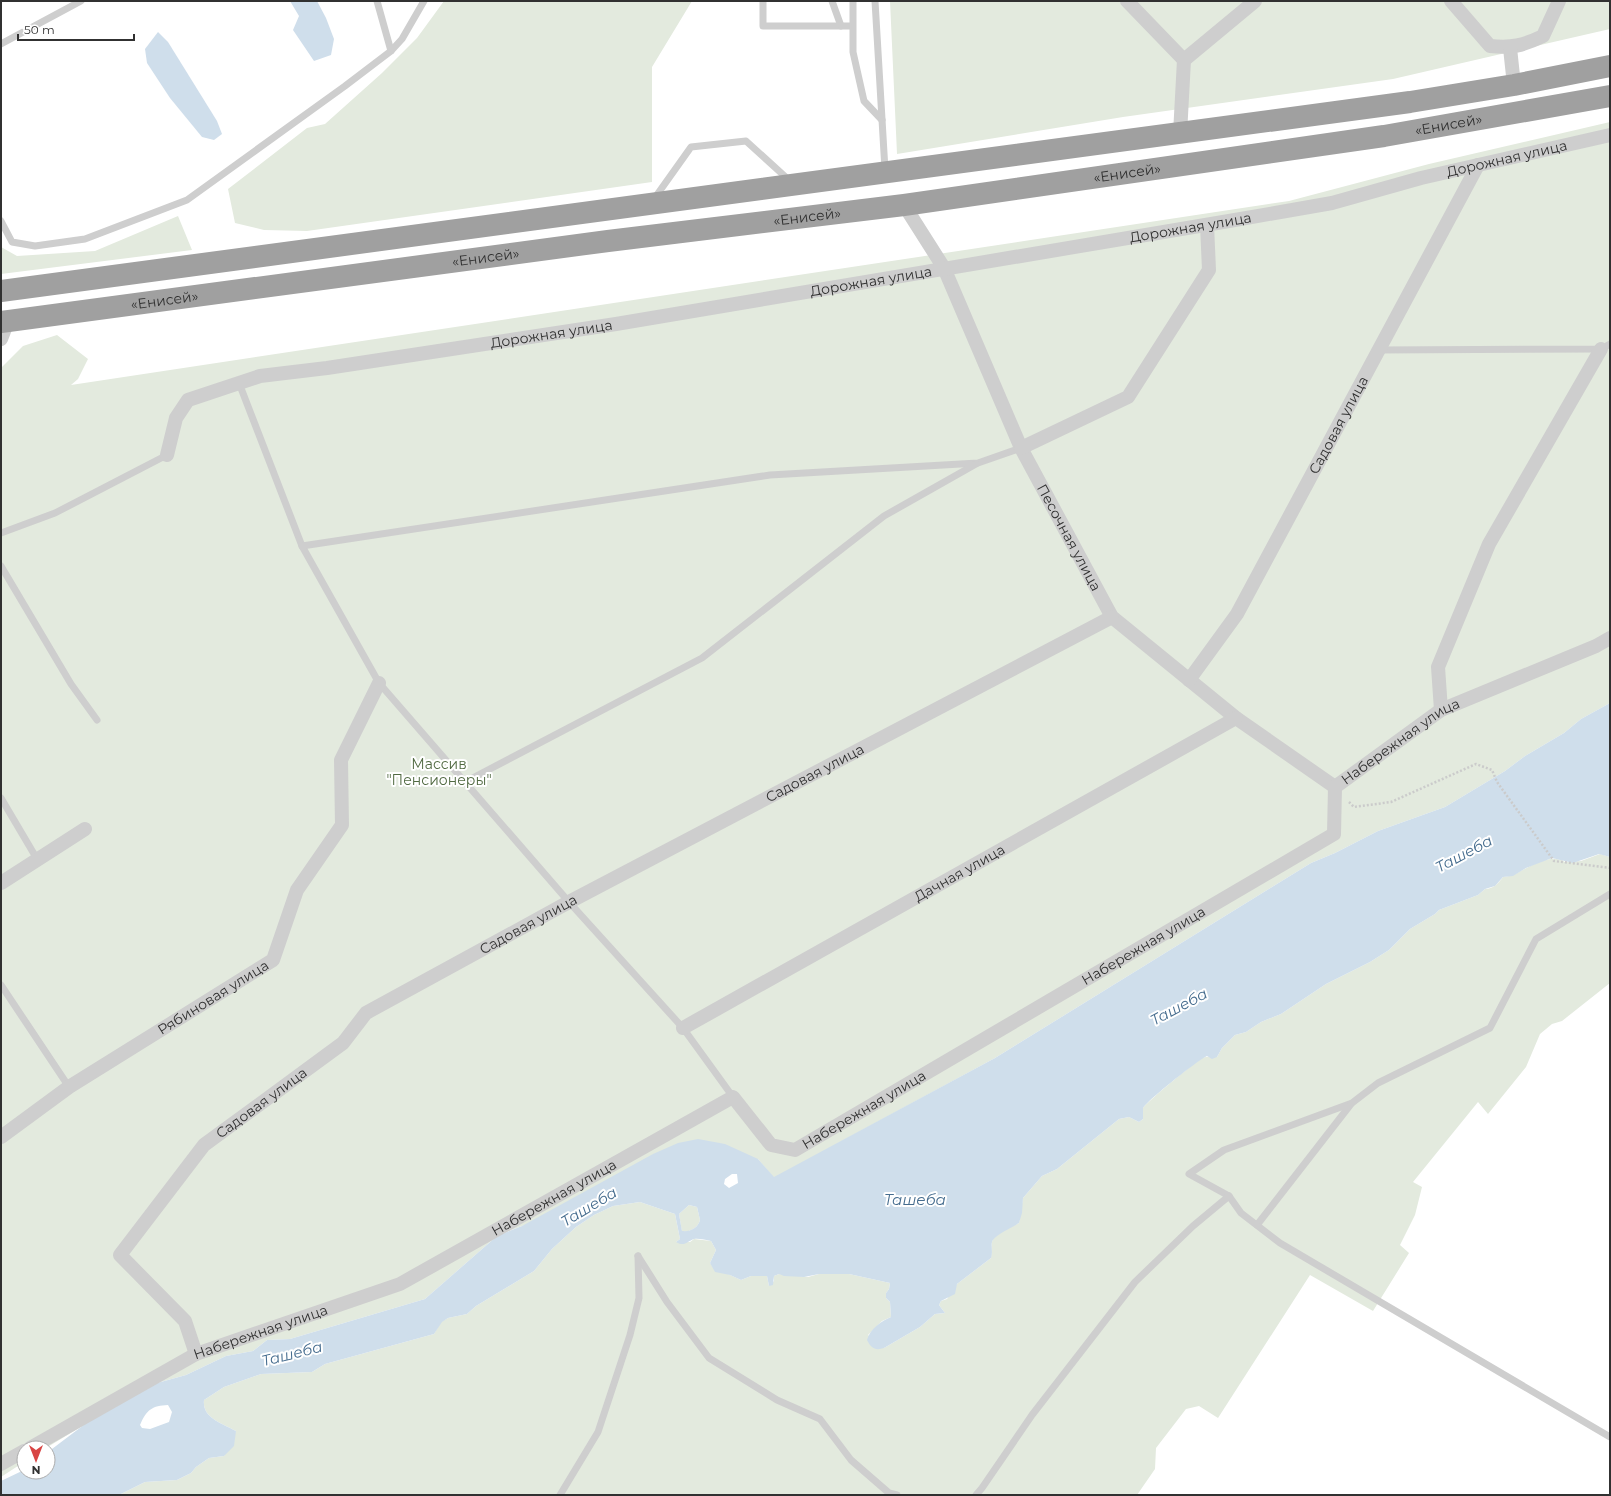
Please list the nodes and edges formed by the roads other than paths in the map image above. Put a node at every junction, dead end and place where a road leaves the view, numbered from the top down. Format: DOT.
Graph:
graph roads {
  1 [pos="81,1"];
  2 [pos="377,1"];
  3 [pos="424,1"];
  4 [pos="763,1"];
  5 [pos="832,1"];
  6 [pos="853,1"];
  7 [pos="875,1"];
  8 [pos="1127,1"];
  9 [pos="1255,1"];
  10 [pos="1451,1"];
  11 [pos="1559,1"];
  12 [pos="841,26"];
  13 [pos="852,26"];
  14 [pos="1,44"];
  15 [pos="1510,48"];
  16 [pos="391,51"];
  17 [pos="1184,60"];
  18 [pos="1610,66"];
  19 [pos="1514,86"];
  20 [pos="1610,96"];
  21 [pos="882,120"];
  22 [pos="1180,134"];
  23 [pos="1610,134"];
  24 [pos="1478,165"];
  25 [pos="885,174"];
  26 [pos="795,185"];
  27 [pos="651,203"];
  28 [pos="904,206"];
  29 [pos="1,221"];
  30 [pos="1207,225"];
  31 [pos="944,268"];
  32 [pos="1,292"];
  33 [pos="3,328"];
  34 [pos="1606,347"];
  35 [pos="1378,350"];
  36 [pos="239,383"];
  37 [pos="1021,448"];
  38 [pos="167,454"];
  39 [pos="978,462"];
  40 [pos="1,533"];
  41 [pos="302,546"];
  42 [pos="1,566"];
  43 [pos="1112,616"];
  44 [pos="1610,638"];
  45 [pos="1189,680"];
  46 [pos="379,683"];
  47 [pos="1441,710"];
  48 [pos="1236,718"];
  49 [pos="97,720"];
  50 [pos="465,782"];
  51 [pos="1335,787"];
  52 [pos="1,798"];
  53 [pos="85,828"];
  54 [pos="37,859"];
  55 [pos="1,883"];
  56 [pos="1610,894"];
  57 [pos="569,902"];
  58 [pos="1,985"];
  59 [pos="683,1028"];
  60 [pos="69,1087"];
  61 [pos="734,1097"];
  62 [pos="1352,1103"];
  63 [pos="1,1137"];
  64 [pos="1229,1196"];
  65 [pos="1257,1225"];
  66 [pos="196,1354"];
  67 [pos="1610,1437"];
  68 [pos="44,1440"];
  69 [pos="16,1456"];
  70 [pos="1,1464"];
  71 [pos="560,1495"];
  72 [pos="897,1495"];
  73 [pos="976,1495"];
  1 -- 14 [label="lane"];
  2 -- 16 [label="lane"];
  3 -- 16 [label="lane"];
  4 -- 12 [label="lane"];
  5 -- 12 [label="lane"];
  6 -- 13 [label="lane"];
  7 -- 21 [label="lane"];
  8 -- 17 [label="street"];
  9 -- 17 [label="street"];
  10 -- 15 [label="street"];
  11 -- 15 [label="street"];
  12 -- 13 [label="lane"];
  13 -- 21 [label="lane"];
  15 -- 19 [label="street"];
  16 -- 29 [label="lane"];
  17 -- 22 [label="street"];
  18 -- 19 [label="highway, «Енисей»"];
  19 -- 22 [label="highway, «Енисей»"];
  20 -- 28 [label="highway, «Енисей»"];
  21 -- 25 [label="lane"];
  22 -- 25 [label="highway, «Енисей»"];
  23 -- 24 [label="street, Дорожная улица"];
  24 -- 30 [label="street, Дорожная улица"];
  24 -- 35 [label="street, Садовая улица"];
  25 -- 26 [label="highway, «Енисей»"];
  26 -- 27 [label="highway, «Енисей»"];
  26 -- 27 [label="lane"];
  27 -- 32 [label="highway, «Енисей»"];
  28 -- 31 [label="street, Песочная улица"];
  28 -- 33 [label="highway, «Енисей»"];
  30 -- 31 [label="street, Дорожная улица"];
  30 -- 37 [label="street"];
  31 -- 36 [label="street, Дорожная улица"];
  31 -- 37 [label="street, Песочная улица"];
  34 -- 35 [label="lane"];
  34 -- 47 [label="street"];
  35 -- 45 [label="street, Садовая улица"];
  36 -- 38 [label="street, Дорожная улица"];
  36 -- 41 [label="lane"];
  37 -- 39 [label="lane"];
  37 -- 43 [label="street, Песочная улица"];
  38 -- 40 [label="lane"];
  39 -- 41 [label="lane"];
  39 -- 50 [label="lane"];
  41 -- 46 [label="lane"];
  42 -- 49 [label="lane"];
  43 -- 45 [label="street, Песочная улица"];
  43 -- 57 [label="street, Садовая улица"];
  44 -- 47 [label="street, Набережная улица"];
  45 -- 48 [label="street, Песочная улица"];
  46 -- 50 [label="lane"];
  46 -- 60 [label="street, Рябиновая улица"];
  47 -- 51 [label="street, Набережная улица"];
  48 -- 51 [label="street, Песочная улица"];
  48 -- 59 [label="street, Дачная улица"];
  50 -- 57 [label="lane"];
  51 -- 61 [label="street, Набережная улица"];
  52 -- 54 [label="lane"];
  53 -- 54 [label="street"];
  54 -- 55 [label="street"];
  56 -- 62 [label="lane"];
  57 -- 59 [label="lane"];
  57 -- 66 [label="street, Садовая улица"];
  58 -- 60 [label="lane"];
  59 -- 61 [label="lane"];
  60 -- 63 [label="street, Рябиновая улица"];
  61 -- 66 [label="street, Набережная улица"];
  62 -- 64 [label="lane"];
  62 -- 65 [label="lane"];
  64 -- 65 [label="lane"];
  64 -- 73 [label="lane"];
  65 -- 67 [label="lane"];
  66 -- 68 [label="street, Набережная улица"];
  69 -- 70 [label="street"];
  71 -- 72 [label="lane"];
}
